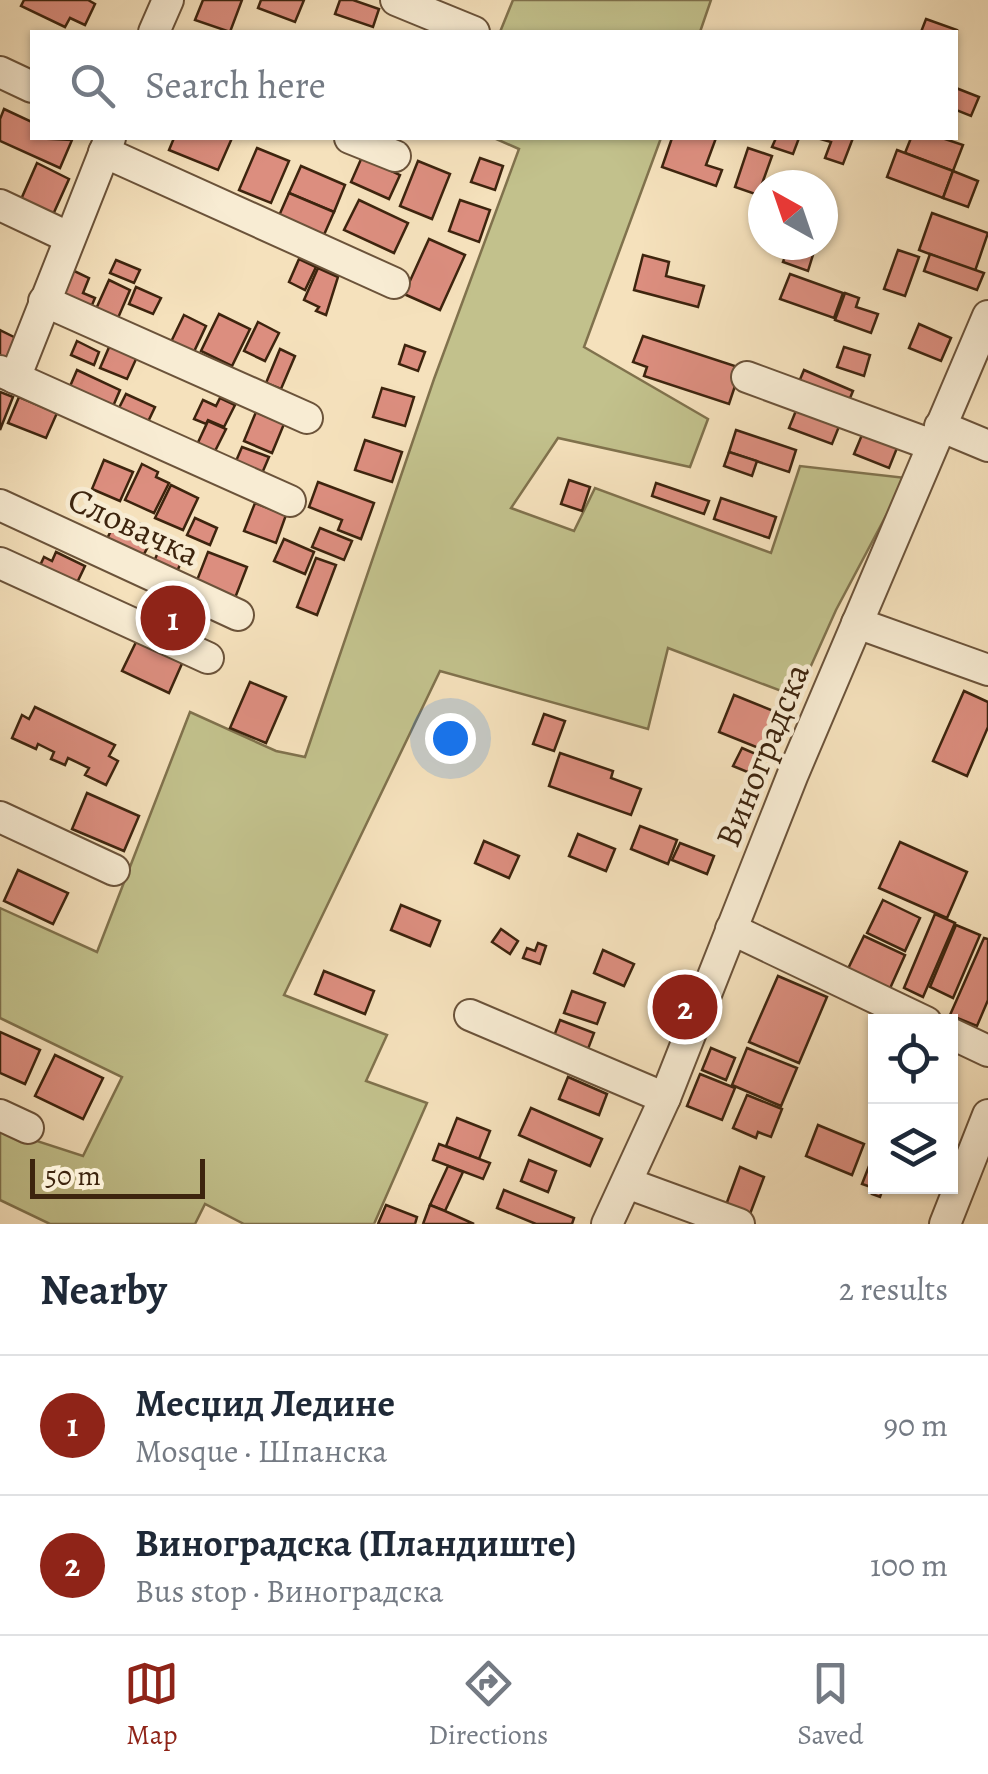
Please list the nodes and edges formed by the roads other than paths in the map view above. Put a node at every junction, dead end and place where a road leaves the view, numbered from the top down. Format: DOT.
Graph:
graph roads {
  1 [pos="168,0"];
  2 [pos="396,0"];
  3 [pos="155,30"];
  4 [pos="469,30"];
  5 [pos="0,72"];
  6 [pos="30,85"];
  7 [pos="355,140"];
  8 [pos="107,145"];
  9 [pos="395,156"];
  10 [pos="0,205"];
  11 [pos="68,237"];
  12 [pos="394,283"];
  13 [pos="44,301"];
  14 [pos="988,316"];
  15 [pos="8,374"];
  16 [pos="747,377"];
  17 [pos="308,418"];
  18 [pos="936,435"];
  19 [pos="988,446"];
  20 [pos="290,502"];
  21 [pos="0,505"];
  22 [pos="0,563"];
  23 [pos="238,615"];
  24 [pos="857,622"];
  25 [pos="208,658"];
  26 [pos="988,670"];
  27 [pos="0,818"];
  28 [pos="114,870"];
  29 [pos="731,929"];
  30 [pos="909,1014"];
  31 [pos="470,1016"];
  32 [pos="958,1037"];
  33 [pos="988,1051"];
  34 [pos="664,1098"];
  35 [pos="988,1115"];
  36 [pos="626,1182"];
  37 [pos="608,1224"];
  38 [pos="738,1224"];
  39 [pos="945,1224"];
  1 -- 3 [label="street"];
  2 -- 4 [label="street"];
  5 -- 6 [label="street"];
  7 -- 9 [label="street"];
  8 -- 11 [label="street"];
  8 -- 12 [label="street"];
  10 -- 11 [label="street"];
  11 -- 13 [label="street"];
  13 -- 15 [label="street"];
  13 -- 17 [label="street"];
  14 -- 18 [label="street, Виноградска"];
  15 -- 20 [label="street"];
  16 -- 18 [label="street"];
  18 -- 19 [label="street"];
  18 -- 24 [label="street, Виноградска"];
  21 -- 23 [label="street, Словачка"];
  22 -- 25 [label="street"];
  24 -- 26 [label="street"];
  24 -- 29 [label="street, Виноградска"];
  27 -- 28 [label="street"];
  29 -- 30 [label="street"];
  29 -- 34 [label="street, Виноградска"];
  31 -- 34 [label="street"];
  32 -- 33 [label="street"];
  34 -- 36 [label="street, Виноградска"];
  35 -- 39 [label="street"];
  36 -- 37 [label="street, Виноградска"];
  36 -- 38 [label="street"];
}
